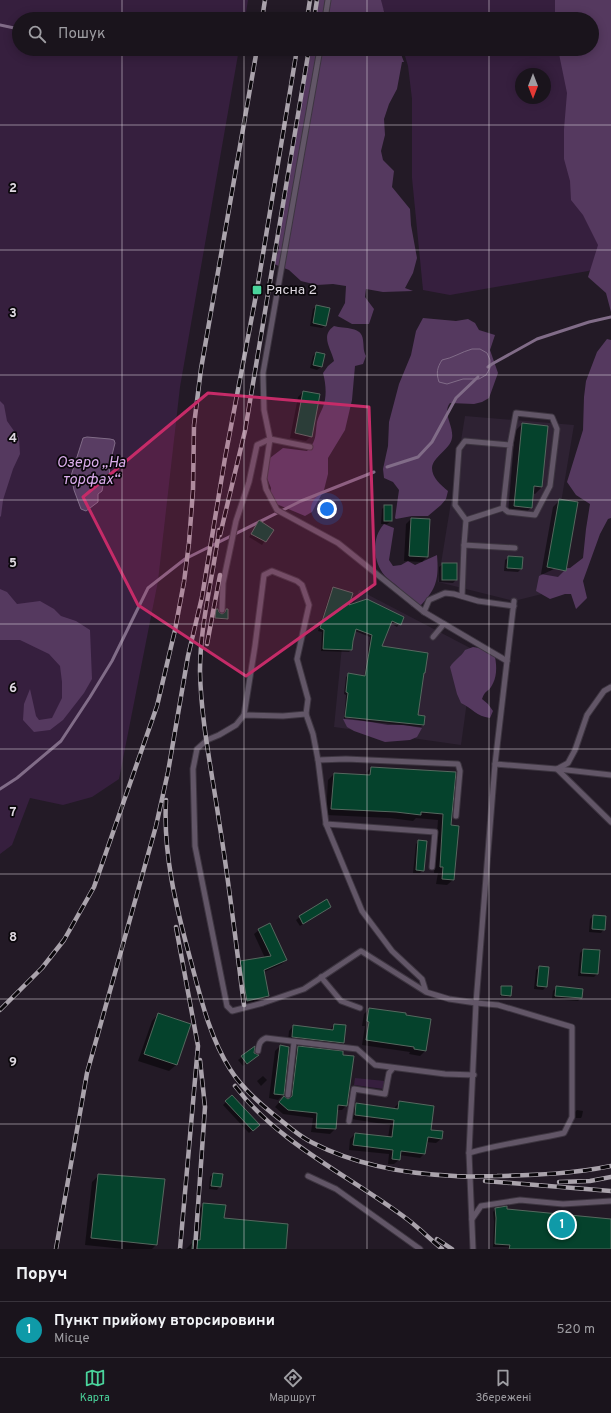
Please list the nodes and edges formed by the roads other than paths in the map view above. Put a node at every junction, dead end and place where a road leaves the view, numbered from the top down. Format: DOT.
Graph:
graph roads {
  1 [pos="328,0"];
  2 [pos="326,12"];
  3 [pos="319,56"];
  4 [pos="270,439"];
  5 [pos="510,445"];
  6 [pos="310,447"];
  7 [pos="503,508"];
  8 [pos="466,520"];
  9 [pos="464,545"];
  10 [pos="515,548"];
  11 [pos="462,596"];
  12 [pos="222,610"];
  13 [pos="424,612"];
  14 [pos="444,624"];
  15 [pos="433,637"];
  16 [pos="507,661"];
  17 [pos="611,687"];
  18 [pos="306,714"];
  19 [pos="244,715"];
  20 [pos="318,760"];
  21 [pos="495,764"];
  22 [pos="557,769"];
  23 [pos="611,775"];
  24 [pos="456,816"];
  25 [pos="611,822"];
  26 [pos="326,824"];
  27 [pos="432,867"];
  28 [pos="321,977"];
  29 [pos="426,992"];
  30 [pos="476,1004"];
  31 [pos="360,1008"];
  32 [pos="294,1042"];
  33 [pos="258,1052"];
  34 [pos="393,1068"];
  35 [pos="474,1075"];
  36 [pos="288,1095"];
  37 [pos="349,1121"];
  38 [pos="469,1153"];
  39 [pos="308,1176"];
  40 [pos="611,1201"];
  41 [pos="472,1219"];
  42 [pos="420,1249"];
  43 [pos="473,1249"];
  1 -- 2 [label="lane"];
  3 -- 4 [label="lane"];
  4 -- 6 [label="lane"];
  4 -- 12 [label="lane"];
  4 -- 13 [label="lane"];
  5 -- 7 [label="lane"];
  5 -- 7 [label="lane"];
  5 -- 8 [label="lane"];
  7 -- 8 [label="lane"];
  8 -- 9 [label="lane"];
  9 -- 10 [label="lane"];
  9 -- 11 [label="lane"];
  11 -- 13 [label="lane"];
  11 -- 16 [label="lane"];
  13 -- 14 [label="lane"];
  14 -- 15 [label="lane"];
  14 -- 16 [label="lane"];
  16 -- 21 [label="lane"];
  17 -- 22 [label="lane"];
  18 -- 19 [label="lane"];
  18 -- 19 [label="lane"];
  18 -- 20 [label="lane"];
  19 -- 28 [label="lane"];
  20 -- 24 [label="lane"];
  20 -- 26 [label="lane"];
  21 -- 22 [label="lane"];
  21 -- 30 [label="lane"];
  22 -- 23 [label="lane"];
  22 -- 25 [label="lane"];
  26 -- 27 [label="lane"];
  26 -- 29 [label="lane"];
  28 -- 29 [label="lane"];
  28 -- 31 [label="lane"];
  29 -- 30 [label="lane"];
  30 -- 35 [label="lane"];
  30 -- 38 [label="lane"];
  32 -- 33 [label="lane"];
  32 -- 34 [label="lane"];
  32 -- 36 [label="lane"];
  34 -- 35 [label="lane"];
  34 -- 37 [label="lane"];
  35 -- 38 [label="lane"];
  38 -- 41 [label="lane"];
  39 -- 42 [label="lane"];
  40 -- 41 [label="lane"];
  41 -- 43 [label="lane"];
}
